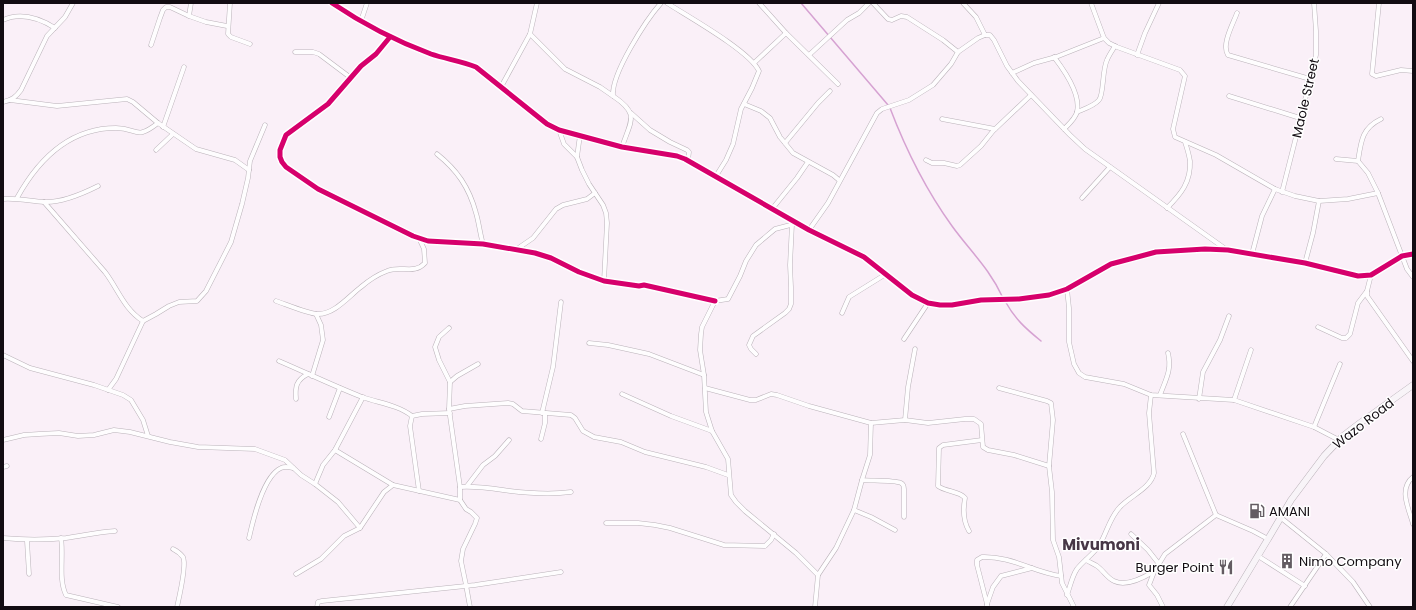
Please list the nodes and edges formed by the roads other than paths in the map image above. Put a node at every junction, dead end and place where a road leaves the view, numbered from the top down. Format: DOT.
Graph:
graph roads {
  1 [pos="73,3"];
  2 [pos="191,3"];
  3 [pos="230,3"];
  4 [pos="332,3"];
  5 [pos="367,3"];
  6 [pos="537,3"];
  7 [pos="661,3"];
  8 [pos="667,3"];
  9 [pos="759,3"];
  10 [pos="870,3"];
  11 [pos="873,3"];
  12 [pos="963,3"];
  13 [pos="1091,3"];
  14 [pos="1159,3"];
  15 [pos="1314,3"];
  16 [pos="1379,3"];
  17 [pos="1237,12"];
  18 [pos="189,16"];
  19 [pos="3,20"];
  20 [pos="361,21"];
  21 [pos="228,26"];
  22 [pos="55,28"];
  23 [pos="786,33"];
  24 [pos="530,34"];
  25 [pos="986,35"];
  26 [pos="390,37"];
  27 [pos="1104,38"];
  28 [pos="250,44"];
  29 [pos="151,45"];
  30 [pos="1115,46"];
  31 [pos="295,52"];
  32 [pos="958,52"];
  33 [pos="1137,54"];
  34 [pos="810,55"];
  35 [pos="1054,57"];
  36 [pos="754,63"];
  37 [pos="184,66"];
  38 [pos="1413,72"];
  39 [pos="1012,73"];
  40 [pos="351,78"];
  41 [pos="1310,79"];
  42 [pos="838,84"];
  43 [pos="501,87"];
  44 [pos="830,91"];
  45 [pos="1031,95"];
  46 [pos="613,96"];
  47 [pos="1229,96"];
  48 [pos="10,100"];
  49 [pos="3,102"];
  50 [pos="744,104"];
  51 [pos="1077,112"];
  52 [pos="631,113"];
  53 [pos="1300,118"];
  54 [pos="942,119"];
  55 [pos="1381,119"];
  56 [pos="158,123"];
  57 [pos="265,125"];
  58 [pos="163,127"];
  59 [pos="995,129"];
  60 [pos="1064,129"];
  61 [pos="560,130"];
  62 [pos="173,134"];
  63 [pos="580,135"];
  64 [pos="1185,142"];
  65 [pos="785,143"];
  66 [pos="622,147"];
  67 [pos="156,150"];
  68 [pos="437,154"];
  69 [pos="577,157"];
  70 [pos="1336,159"];
  71 [pos="688,160"];
  72 [pos="926,160"];
  73 [pos="1358,161"];
  74 [pos="808,162"];
  75 [pos="1110,167"];
  76 [pos="249,170"];
  77 [pos="716,176"];
  78 [pos="840,180"];
  79 [pos="98,186"];
  80 [pos="1275,189"];
  81 [pos="1282,192"];
  82 [pos="1378,193"];
  83 [pos="595,194"];
  84 [pos="16,198"];
  85 [pos="1082,198"];
  86 [pos="3,199"];
  87 [pos="1319,201"];
  88 [pos="44,202"];
  89 [pos="772,208"];
  90 [pos="1167,208"];
  91 [pos="798,223"];
  92 [pos="792,224"];
  93 [pos="809,230"];
  94 [pos="419,238"];
  95 [pos="483,244"];
  96 [pos="516,249"];
  97 [pos="1228,250"];
  98 [pos="1252,254"];
  99 [pos="1413,254"];
  100 [pos="1402,256"];
  101 [pos="1305,263"];
  102 [pos="886,274"];
  103 [pos="1371,275"];
  104 [pos="1413,277"];
  105 [pos="604,281"];
  106 [pos="1067,289"];
  107 [pos="1367,291"];
  108 [pos="276,301"];
  109 [pos="715,301"];
  110 [pos="562,302"];
  111 [pos="928,303"];
  112 [pos="842,313"];
  113 [pos="316,314"];
  114 [pos="1228,316"];
  115 [pos="143,321"];
  116 [pos="1318,327"];
  117 [pos="449,328"];
  118 [pos="904,340"];
  119 [pos="589,344"];
  120 [pos="915,349"];
  121 [pos="1251,350"];
  122 [pos="1168,352"];
  123 [pos="756,354"];
  124 [pos="3,355"];
  125 [pos="279,361"];
  126 [pos="1413,361"];
  127 [pos="478,364"];
  128 [pos="1340,364"];
  129 [pos="310,375"];
  130 [pos="704,375"];
  131 [pos="450,382"];
  132 [pos="1413,385"];
  133 [pos="340,388"];
  134 [pos="705,388"];
  135 [pos="999,388"];
  136 [pos="108,390"];
  137 [pos="622,394"];
  138 [pos="1151,395"];
  139 [pos="1160,395"];
  140 [pos="363,397"];
  141 [pos="296,399"];
  142 [pos="1198,399"];
  143 [pos="1234,400"];
  144 [pos="449,411"];
  145 [pos="544,413"];
  146 [pos="412,416"];
  147 [pos="330,417"];
  148 [pos="905,420"];
  149 [pos="871,423"];
  150 [pos="1314,427"];
  151 [pos="712,431"];
  152 [pos="1183,434"];
  153 [pos="148,436"];
  154 [pos="541,439"];
  155 [pos="3,440"];
  156 [pos="509,440"];
  157 [pos="982,440"];
  158 [pos="1339,440"];
  159 [pos="335,450"];
  160 [pos="1049,466"];
  161 [pos="294,468"];
  162 [pos="728,475"];
  163 [pos="1413,477"];
  164 [pos="862,480"];
  165 [pos="315,484"];
  166 [pos="393,485"];
  167 [pos="460,486"];
  168 [pos="467,486"];
  169 [pos="419,491"];
  170 [pos="571,492"];
  171 [pos="460,500"];
  172 [pos="854,510"];
  173 [pos="1216,515"];
  174 [pos="904,517"];
  175 [pos="1280,517"];
  176 [pos="606,523"];
  177 [pos="1413,524"];
  178 [pos="360,528"];
  179 [pos="895,530"];
  180 [pos="115,531"];
  181 [pos="968,532"];
  182 [pos="774,534"];
  183 [pos="1131,534"];
  184 [pos="3,538"];
  185 [pos="61,538"];
  186 [pos="249,538"];
  187 [pos="1268,539"];
  188 [pos="26,541"];
  189 [pos="173,548"];
  190 [pos="1326,554"];
  191 [pos="1258,556"];
  192 [pos="1086,560"];
  193 [pos="1159,564"];
  194 [pos="1032,568"];
  195 [pos="561,572"];
  196 [pos="1154,572"];
  197 [pos="29,574"];
  198 [pos="296,574"];
  199 [pos="818,575"];
  200 [pos="1060,576"];
  201 [pos="466,585"];
  202 [pos="1305,586"];
  203 [pos="1068,595"];
  204 [pos="987,606"];
  205 [pos="118,607"];
  206 [pos="177,607"];
  207 [pos="317,607"];
  208 [pos="470,607"];
  209 [pos="815,607"];
  210 [pos="1074,607"];
  211 [pos="1162,607"];
  212 [pos="1227,607"];
  213 [pos="1290,607"];
  214 [pos="1370,607"];
  1 -- 22 [label="street"];
  2 -- 18 [label="street"];
  3 -- 21 [label="street"];
  4 -- 20 [label="street"];
  5 -- 20 [label="street"];
  6 -- 24 [label="street"];
  7 -- 46 [label="street"];
  8 -- 36 [label="street"];
  9 -- 23 [label="street"];
  10 -- 34 [label="street"];
  11 -- 32 [label="street"];
  12 -- 25 [label="street"];
  13 -- 27 [label="street"];
  14 -- 33 [label="street"];
  15 -- 41 [label="street, Maole Street"];
  16 -- 38 [label="street"];
  17 -- 41 [label="street"];
  18 -- 21 [label="street"];
  18 -- 29 [label="street"];
  19 -- 22 [label="street"];
  20 -- 26 [label="street"];
  21 -- 28 [label="street"];
  22 -- 48 [label="street"];
  23 -- 34 [label="street"];
  23 -- 36 [label="street"];
  24 -- 43 [label="street"];
  24 -- 46 [label="street"];
  25 -- 32 [label="street"];
  25 -- 39 [label="street"];
  26 -- 40 [label="street"];
  26 -- 43 [label="street"];
  27 -- 30 [label="street"];
  27 -- 35 [label="street"];
  30 -- 33 [label="street"];
  30 -- 51 [label="street"];
  31 -- 40 [label="street"];
  32 -- 78 [label="street"];
  33 -- 64 [label="street"];
  34 -- 42 [label="street"];
  35 -- 39 [label="street"];
  35 -- 51 [label="street"];
  36 -- 50 [label="street"];
  37 -- 58 [label="street"];
  39 -- 45 [label="street"];
  40 -- 94 [label="street"];
  41 -- 53 [label="street, Maole Street"];
  43 -- 61 [label="street"];
  44 -- 65 [label="street"];
  45 -- 59 [label="street"];
  45 -- 60 [label="street"];
  46 -- 52 [label="street"];
  47 -- 53 [label="street"];
  48 -- 49 [label="street"];
  48 -- 56 [label="street"];
  50 -- 65 [label="street"];
  50 -- 77 [label="street"];
  51 -- 60 [label="street"];
  52 -- 66 [label="street"];
  52 -- 71 [label="street"];
  53 -- 81 [label="street, Maole Street"];
  54 -- 59 [label="street"];
  55 -- 73 [label="street"];
  56 -- 58 [label="street"];
  56 -- 84 [label="street"];
  57 -- 76 [label="street"];
  58 -- 62 [label="street"];
  59 -- 72 [label="street"];
  60 -- 75 [label="street"];
  61 -- 63 [label="street"];
  61 -- 69 [label="street"];
  62 -- 67 [label="street"];
  62 -- 76 [label="street"];
  63 -- 66 [label="street"];
  63 -- 69 [label="street"];
  64 -- 80 [label="street"];
  64 -- 90 [label="street"];
  65 -- 74 [label="street"];
  66 -- 71 [label="street"];
  68 -- 95 [label="street"];
  69 -- 83 [label="street"];
  70 -- 73 [label="street"];
  71 -- 77 [label="street"];
  73 -- 82 [label="street"];
  74 -- 78 [label="street"];
  74 -- 89 [label="street"];
  75 -- 85 [label="street"];
  75 -- 90 [label="street"];
  76 -- 115 [label="street"];
  77 -- 89 [label="street"];
  78 -- 93 [label="street"];
  79 -- 88 [label="street"];
  80 -- 81 [label="street"];
  80 -- 98 [label="street"];
  81 -- 87 [label="street"];
  82 -- 87 [label="street"];
  82 -- 100 [label="street"];
  83 -- 96 [label="street"];
  83 -- 105 [label="street"];
  84 -- 86 [label="street"];
  84 -- 88 [label="street"];
  87 -- 101 [label="street"];
  88 -- 115 [label="street"];
  89 -- 91 [label="street"];
  90 -- 97 [label="street"];
  91 -- 92 [label="street"];
  91 -- 93 [label="street"];
  92 -- 109 [label="street"];
  92 -- 123 [label="street"];
  93 -- 102 [label="street"];
  94 -- 95 [label="street"];
  94 -- 113 [label="street"];
  95 -- 96 [label="street"];
  96 -- 105 [label="street"];
  97 -- 98 [label="street"];
  97 -- 106 [label="street"];
  98 -- 101 [label="street"];
  99 -- 100 [label="street"];
  100 -- 103 [label="street"];
  100 -- 104 [label="street"];
  101 -- 103 [label="street"];
  102 -- 111 [label="street"];
  102 -- 112 [label="street"];
  103 -- 107 [label="street"];
  105 -- 109 [label="street"];
  106 -- 111 [label="street"];
  106 -- 138 [label="street"];
  107 -- 116 [label="street"];
  107 -- 126 [label="street"];
  108 -- 113 [label="street"];
  109 -- 130 [label="street"];
  110 -- 145 [label="street"];
  111 -- 118 [label="street"];
  113 -- 129 [label="street"];
  114 -- 142 [label="street"];
  115 -- 136 [label="street"];
  117 -- 131 [label="street"];
  119 -- 130 [label="street"];
  120 -- 148 [label="street"];
  121 -- 143 [label="street"];
  122 -- 139 [label="street"];
  124 -- 136 [label="street"];
  125 -- 129 [label="street"];
  127 -- 131 [label="street"];
  128 -- 150 [label="street"];
  129 -- 133 [label="street"];
  129 -- 141 [label="street"];
  130 -- 134 [label="street"];
  131 -- 144 [label="street"];
  132 -- 158 [label="main road, Wazo Road"];
  133 -- 140 [label="street"];
  133 -- 147 [label="street"];
  134 -- 149 [label="street"];
  134 -- 151 [label="street"];
  135 -- 160 [label="street"];
  136 -- 153 [label="street"];
  137 -- 151 [label="street"];
  138 -- 139 [label="street"];
  138 -- 192 [label="street"];
  139 -- 142 [label="street"];
  140 -- 146 [label="street"];
  140 -- 159 [label="street"];
  142 -- 143 [label="street"];
  143 -- 150 [label="street"];
  144 -- 145 [label="street"];
  144 -- 146 [label="street"];
  144 -- 167 [label="street"];
  145 -- 154 [label="street"];
  145 -- 162 [label="street"];
  146 -- 169 [label="street"];
  148 -- 149 [label="street"];
  148 -- 157 [label="street"];
  149 -- 164 [label="street"];
  150 -- 158 [label="street"];
  151 -- 162 [label="street"];
  152 -- 173 [label="street"];
  153 -- 155 [label="street"];
  153 -- 161 [label="street"];
  156 -- 168 [label="street"];
  157 -- 160 [label="street"];
  157 -- 181 [label="street"];
  158 -- 175 [label="main road, Wazo Road"];
  159 -- 165 [label="street"];
  159 -- 166 [label="street"];
  160 -- 200 [label="street"];
  161 -- 165 [label="street"];
  161 -- 186 [label="street"];
  162 -- 182 [label="street"];
  163 -- 177 [label="street"];
  164 -- 172 [label="street"];
  164 -- 174 [label="street"];
  165 -- 178 [label="street"];
  166 -- 169 [label="street"];
  166 -- 178 [label="street"];
  167 -- 168 [label="street"];
  167 -- 171 [label="street"];
  168 -- 170 [label="street"];
  169 -- 171 [label="street"];
  171 -- 201 [label="street"];
  172 -- 179 [label="street"];
  172 -- 199 [label="street"];
  173 -- 187 [label="street"];
  173 -- 193 [label="street"];
  175 -- 187 [label="main road, Wazo Road"];
  175 -- 190 [label="street"];
  176 -- 182 [label="street"];
  178 -- 198 [label="street"];
  180 -- 185 [label="street"];
  182 -- 199 [label="street"];
  183 -- 193 [label="street"];
  184 -- 188 [label="street"];
  185 -- 188 [label="street"];
  185 -- 205 [label="street"];
  187 -- 191 [label="main road, Wazo Road"];
  188 -- 197 [label="street"];
  189 -- 206 [label="street"];
  190 -- 202 [label="street"];
  190 -- 214 [label="street"];
  191 -- 202 [label="street"];
  191 -- 212 [label="main road, Wazo Road"];
  192 -- 196 [label="street"];
  192 -- 203 [label="street"];
  193 -- 196 [label="street"];
  194 -- 200 [label="street"];
  194 -- 204 [label="street"];
  194 -- 204 [label="street"];
  195 -- 201 [label="street"];
  196 -- 211 [label="street"];
  199 -- 209 [label="street"];
  200 -- 203 [label="street"];
  201 -- 207 [label="street"];
  201 -- 208 [label="street"];
  202 -- 213 [label="street"];
  203 -- 210 [label="street"];
}
